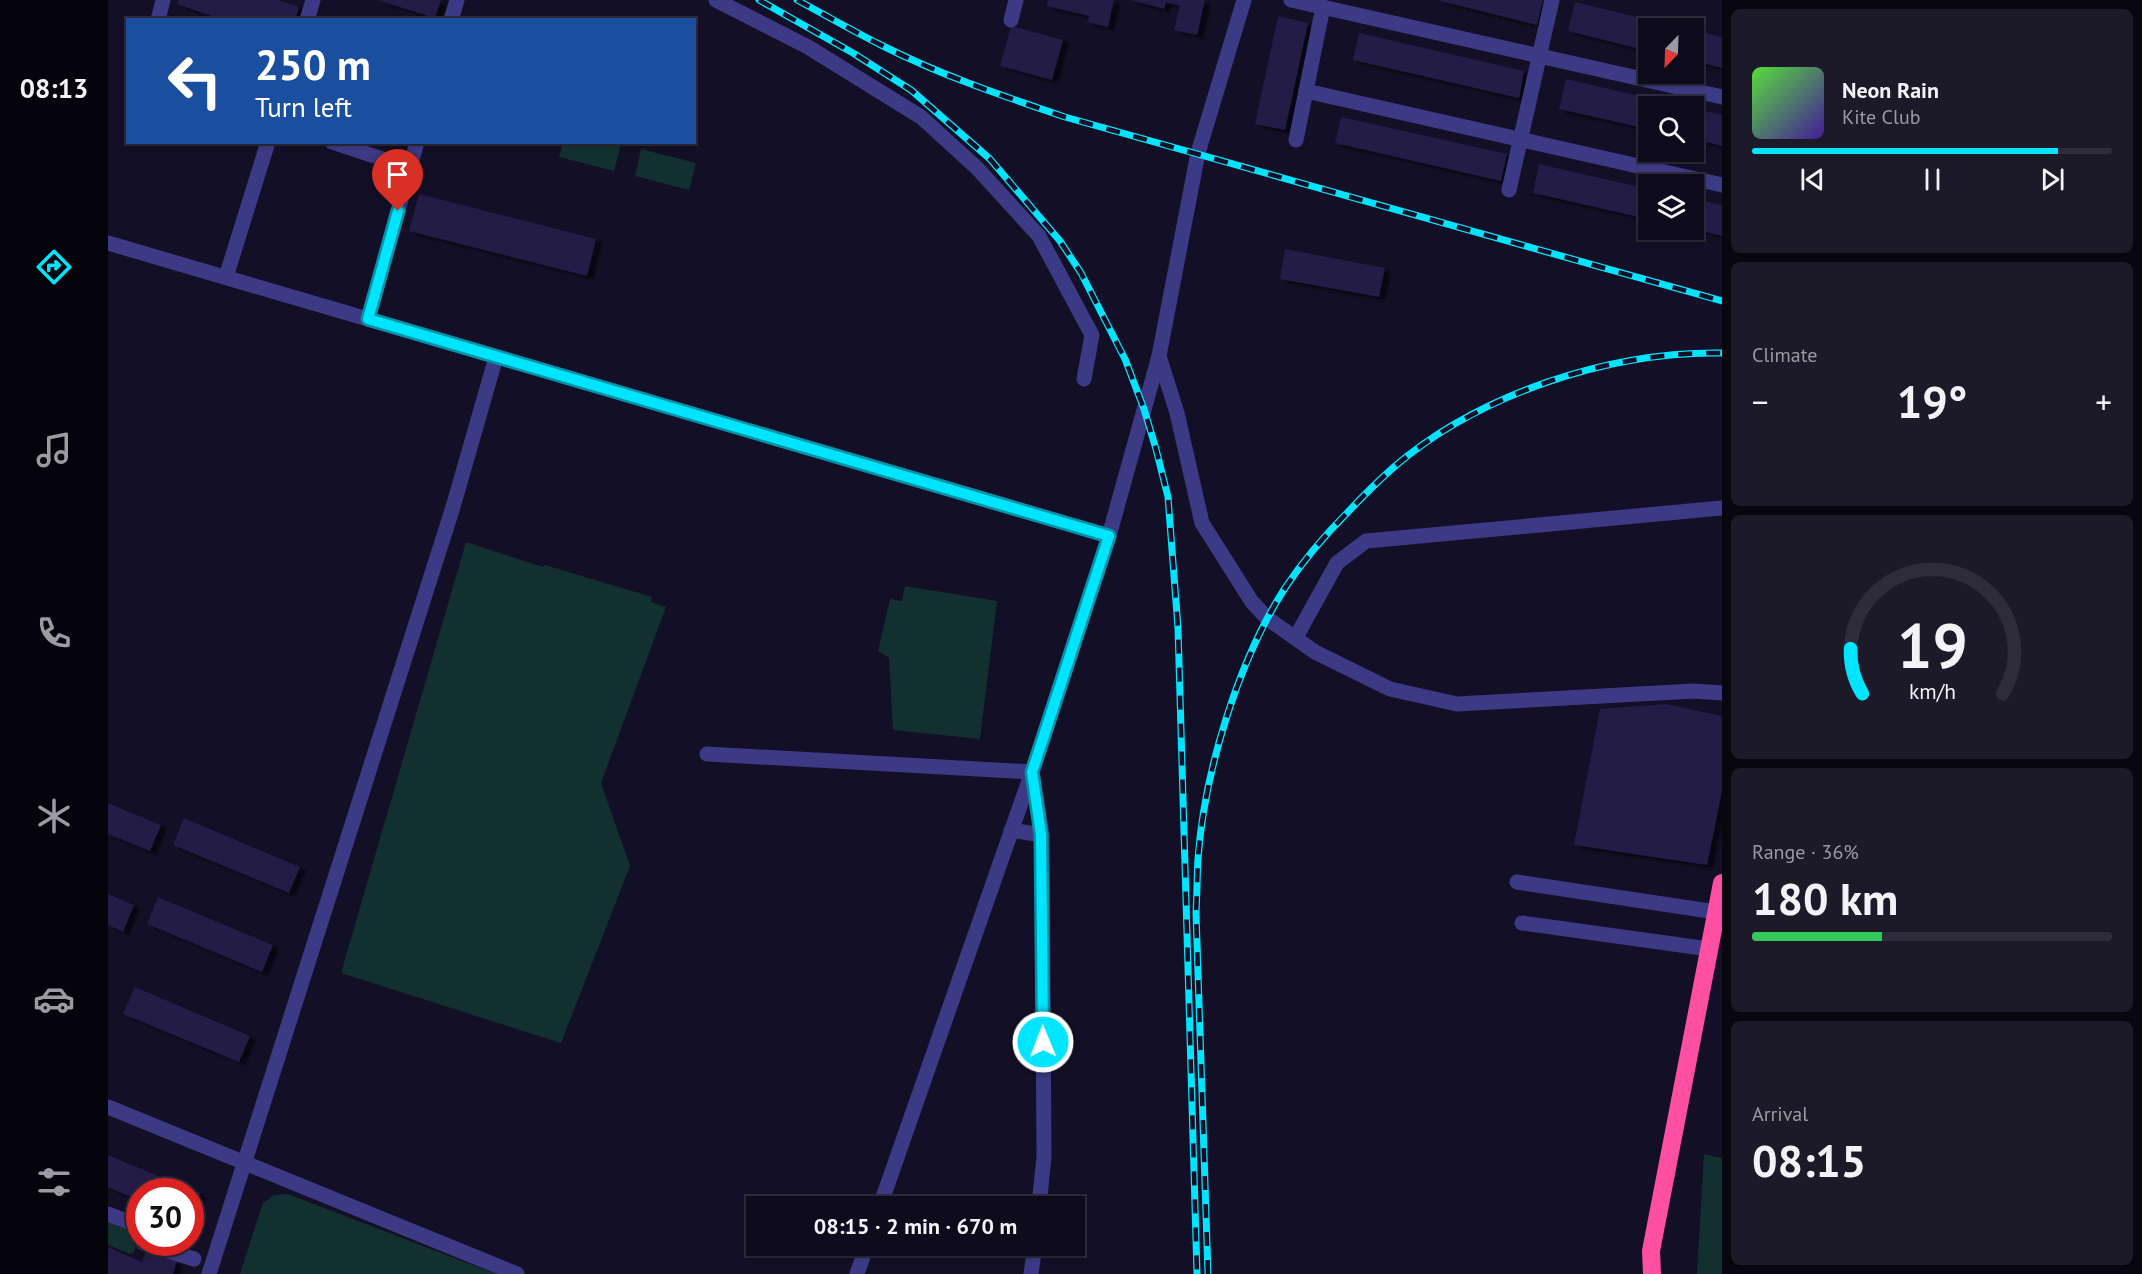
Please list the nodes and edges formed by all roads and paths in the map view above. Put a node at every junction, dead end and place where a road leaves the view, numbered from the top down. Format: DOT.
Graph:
graph roads {
  1 [pos="163,0"];
  2 [pos="313,0"];
  3 [pos="457,0"];
  4 [pos="716,0"];
  5 [pos="1016,0"];
  6 [pos="1244,0"];
  7 [pos="1291,0"];
  8 [pos="1552,0"];
  9 [pos="1323,7"];
  10 [pos="1350,7"];
  11 [pos="158,18"];
  12 [pos="308,18"];
  13 [pos="452,18"];
  14 [pos="1011,20"];
  15 [pos="1540,56"];
  16 [pos="1306,91"];
  17 [pos="1722,97"];
  18 [pos="1521,139"];
  19 [pos="1296,140"];
  20 [pos="267,144"];
  21 [pos="338,144"];
  22 [pos="416,144"];
  23 [pos="410,168"];
  24 [pos="1722,186"];
  25 [pos="1509,190"];
  26 [pos="108,243"];
  27 [pos="226,278"];
  28 [pos="368,319"];
  29 [pos="1159,356"];
  30 [pos="496,357"];
  31 [pos="1084,379"];
  32 [pos="1722,508"];
  33 [pos="1109,536"];
  34 [pos="1296,637"];
  35 [pos="1722,693"];
  36 [pos="707,754"];
  37 [pos="1032,772"];
  38 [pos="1011,830"];
  39 [pos="1041,835"];
  40 [pos="1517,882"];
  41 [pos="1722,883"];
  42 [pos="1716,912"];
  43 [pos="1522,923"];
  44 [pos="1709,949"];
  45 [pos="108,1107"];
  46 [pos="244,1163"];
  47 [pos="883,1196"];
  48 [pos="1040,1196"];
  49 [pos="108,1214"];
  50 [pos="126,1221"];
  51 [pos="178,1256"];
  52 [pos="863,1256"];
  53 [pos="1034,1256"];
  54 [pos="194,1260"];
  55 [pos="209,1274"];
  56 [pos="517,1274"];
  57 [pos="857,1274"];
  58 [pos="1032,1274"];
  59 [pos="1652,1274"];
  1 -- 11 [label="street"];
  2 -- 12 [label="street"];
  3 -- 13 [label="street"];
  4 -- 31 [label="street"];
  5 -- 14 [label="street"];
  6 -- 29 [label="street"];
  7 -- 9 [label="street"];
  8 -- 15 [label="street"];
  9 -- 10 [label="street"];
  9 -- 16 [label="street"];
  10 -- 15 [label="street"];
  15 -- 17 [label="street"];
  15 -- 18 [label="street"];
  16 -- 18 [label="street"];
  16 -- 19 [label="street"];
  18 -- 24 [label="street"];
  18 -- 25 [label="street"];
  20 -- 27 [label="street"];
  21 -- 23 [label="street"];
  22 -- 23 [label="street"];
  23 -- 28 [label="street"];
  26 -- 27 [label="street"];
  27 -- 28 [label="street"];
  28 -- 30 [label="street"];
  29 -- 33 [label="street"];
  29 -- 34 [label="street"];
  30 -- 33 [label="street"];
  30 -- 46 [label="street"];
  32 -- 34 [label="street"];
  33 -- 37 [label="street"];
  34 -- 35 [label="street"];
  36 -- 37 [label="street"];
  37 -- 38 [label="street"];
  37 -- 39 [label="street"];
  38 -- 39 [label="street"];
  38 -- 47 [label="street"];
  39 -- 48 [label="street"];
  40 -- 42 [label="street"];
  41 -- 42 [label="highway"];
  42 -- 44 [label="highway"];
  43 -- 44 [label="street"];
  44 -- 59 [label="highway"];
  45 -- 46 [label="street"];
  46 -- 55 [label="street"];
  46 -- 56 [label="street"];
  49 -- 50 [label="street"];
  51 -- 54 [label="street"];
  52 -- 57 [label="street"];
  53 -- 58 [label="street"];
}
